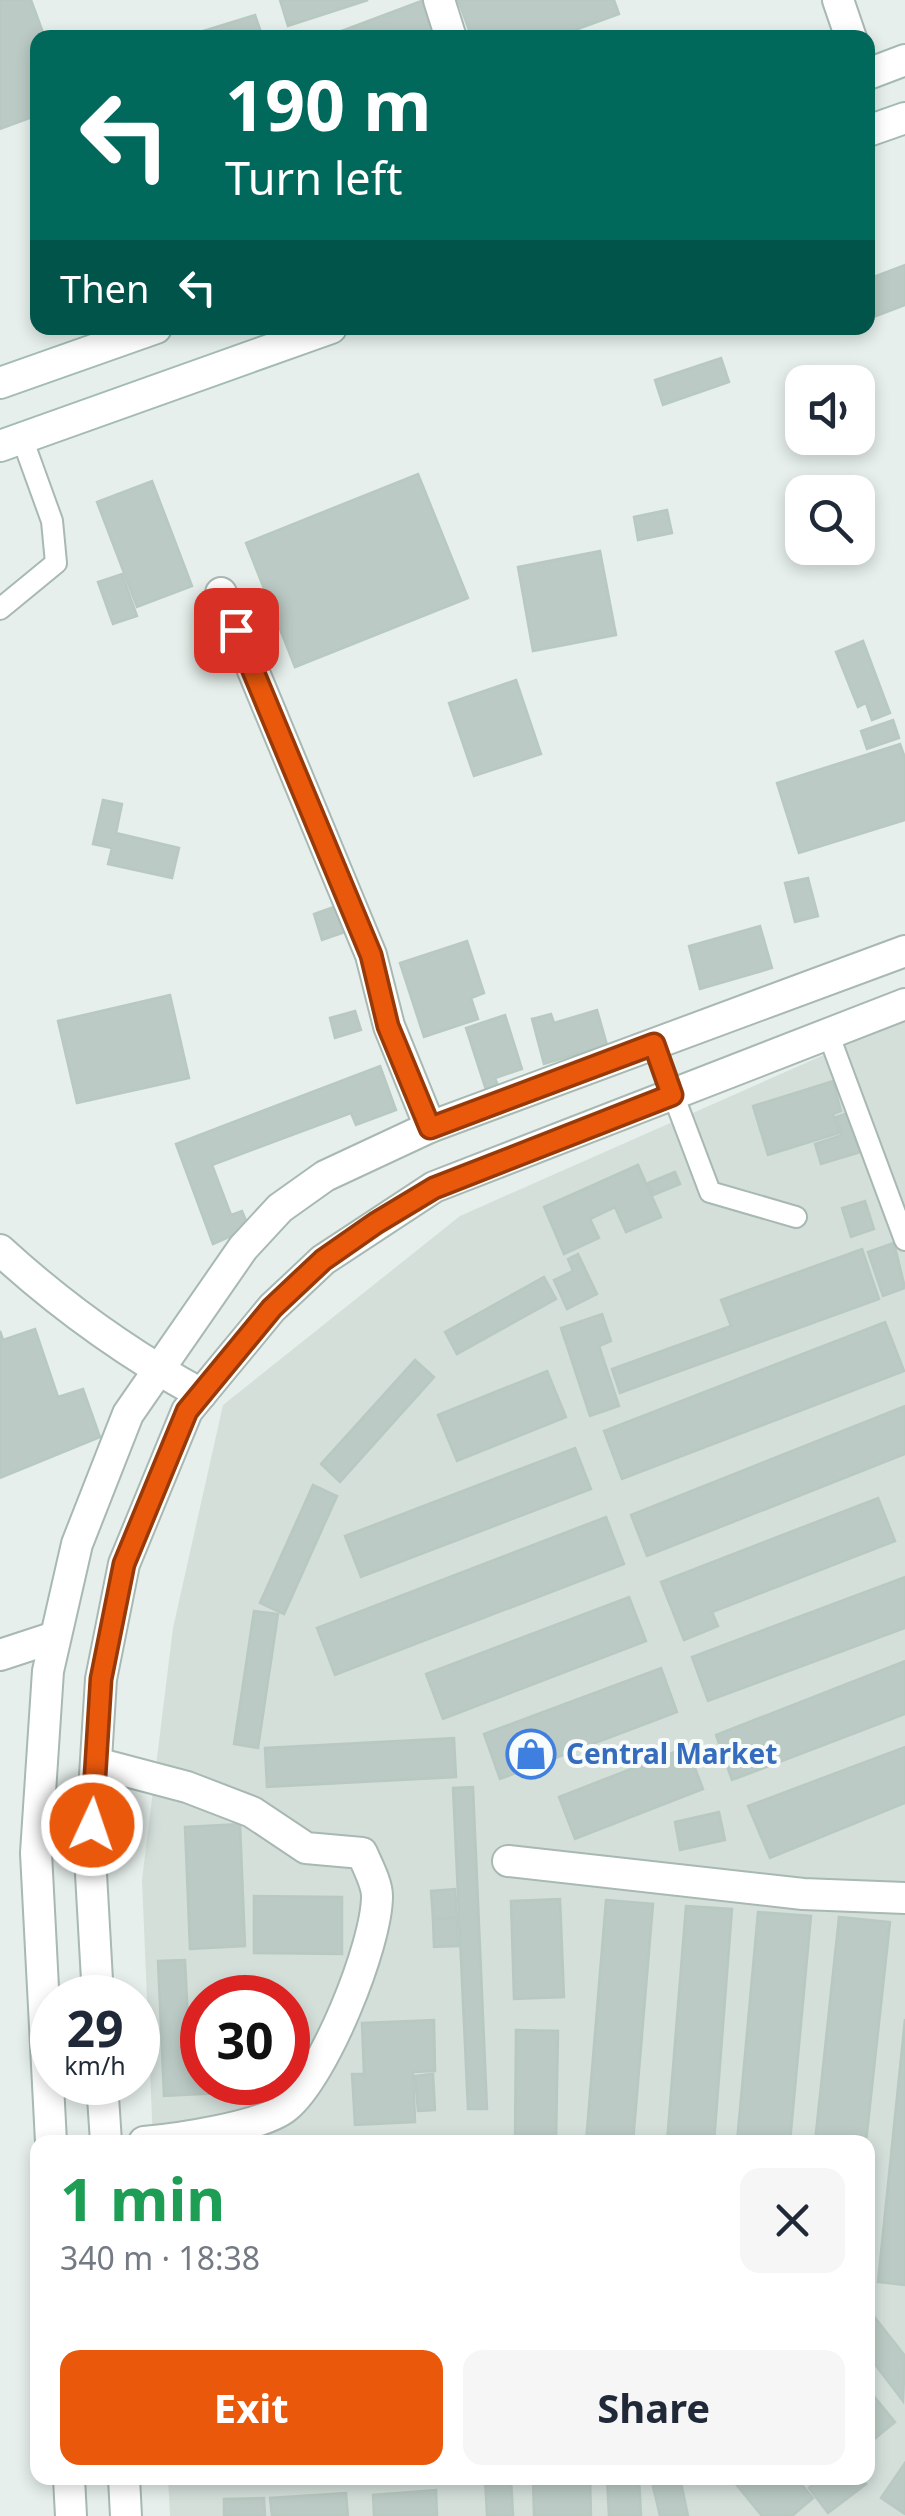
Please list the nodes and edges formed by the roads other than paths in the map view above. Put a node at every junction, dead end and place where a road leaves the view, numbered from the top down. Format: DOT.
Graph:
graph roads {
  1 [pos="438,0"];
  2 [pos="838,0"];
  3 [pos="448,30"];
  4 [pos="848,30"];
  5 [pos="905,60"];
  6 [pos="875,71"];
  7 [pos="905,118"];
  8 [pos="875,129"];
  9 [pos="136,335"];
  10 [pos="311,335"];
  11 [pos="0,383"];
  12 [pos="11,442"];
  13 [pos="222,593"];
  14 [pos="0,609"];
  15 [pos="905,950"];
  16 [pos="905,1004"];
  17 [pos="828,1033"];
  18 [pos="654,1044"];
  19 [pos="672,1095"];
  20 [pos="430,1128"];
  21 [pos="796,1217"];
  22 [pos="905,1240"];
  23 [pos="0,1250"];
  24 [pos="159,1371"];
  25 [pos="201,1394"];
  26 [pos="56,1638"];
  27 [pos="0,1655"];
  28 [pos="96,1763"];
  29 [pos="508,1861"];
  30 [pos="905,1898"];
  31 [pos="97,1975"];
  32 [pos="104,2105"];
  33 [pos="51,2135"];
  34 [pos="106,2135"];
  35 [pos="198,2135"];
  36 [pos="69,2485"];
  37 [pos="124,2485"];
  38 [pos="71,2516"];
  39 [pos="126,2516"];
  1 -- 3 [label="street"];
  2 -- 4 [label="street"];
  5 -- 6 [label="street"];
  7 -- 8 [label="street"];
  9 -- 11 [label="street"];
  10 -- 12 [label="street"];
  12 -- 14 [label="lane"];
  13 -- 20 [label="street"];
  15 -- 18 [label="street"];
  16 -- 17 [label="street"];
  17 -- 19 [label="street"];
  17 -- 22 [label="lane"];
  18 -- 19 [label="lane"];
  18 -- 20 [label="street"];
  19 -- 21 [label="lane"];
  19 -- 25 [label="street"];
  20 -- 24 [label="street"];
  23 -- 24 [label="street"];
  24 -- 25 [label="street"];
  24 -- 26 [label="street"];
  25 -- 28 [label="street"];
  26 -- 27 [label="street"];
  26 -- 33 [label="street"];
  28 -- 31 [label="street"];
  28 -- 35 [label="street"];
  29 -- 30 [label="street"];
  32 -- 34 [label="street"];
  36 -- 38 [label="street"];
  37 -- 39 [label="street"];
}
